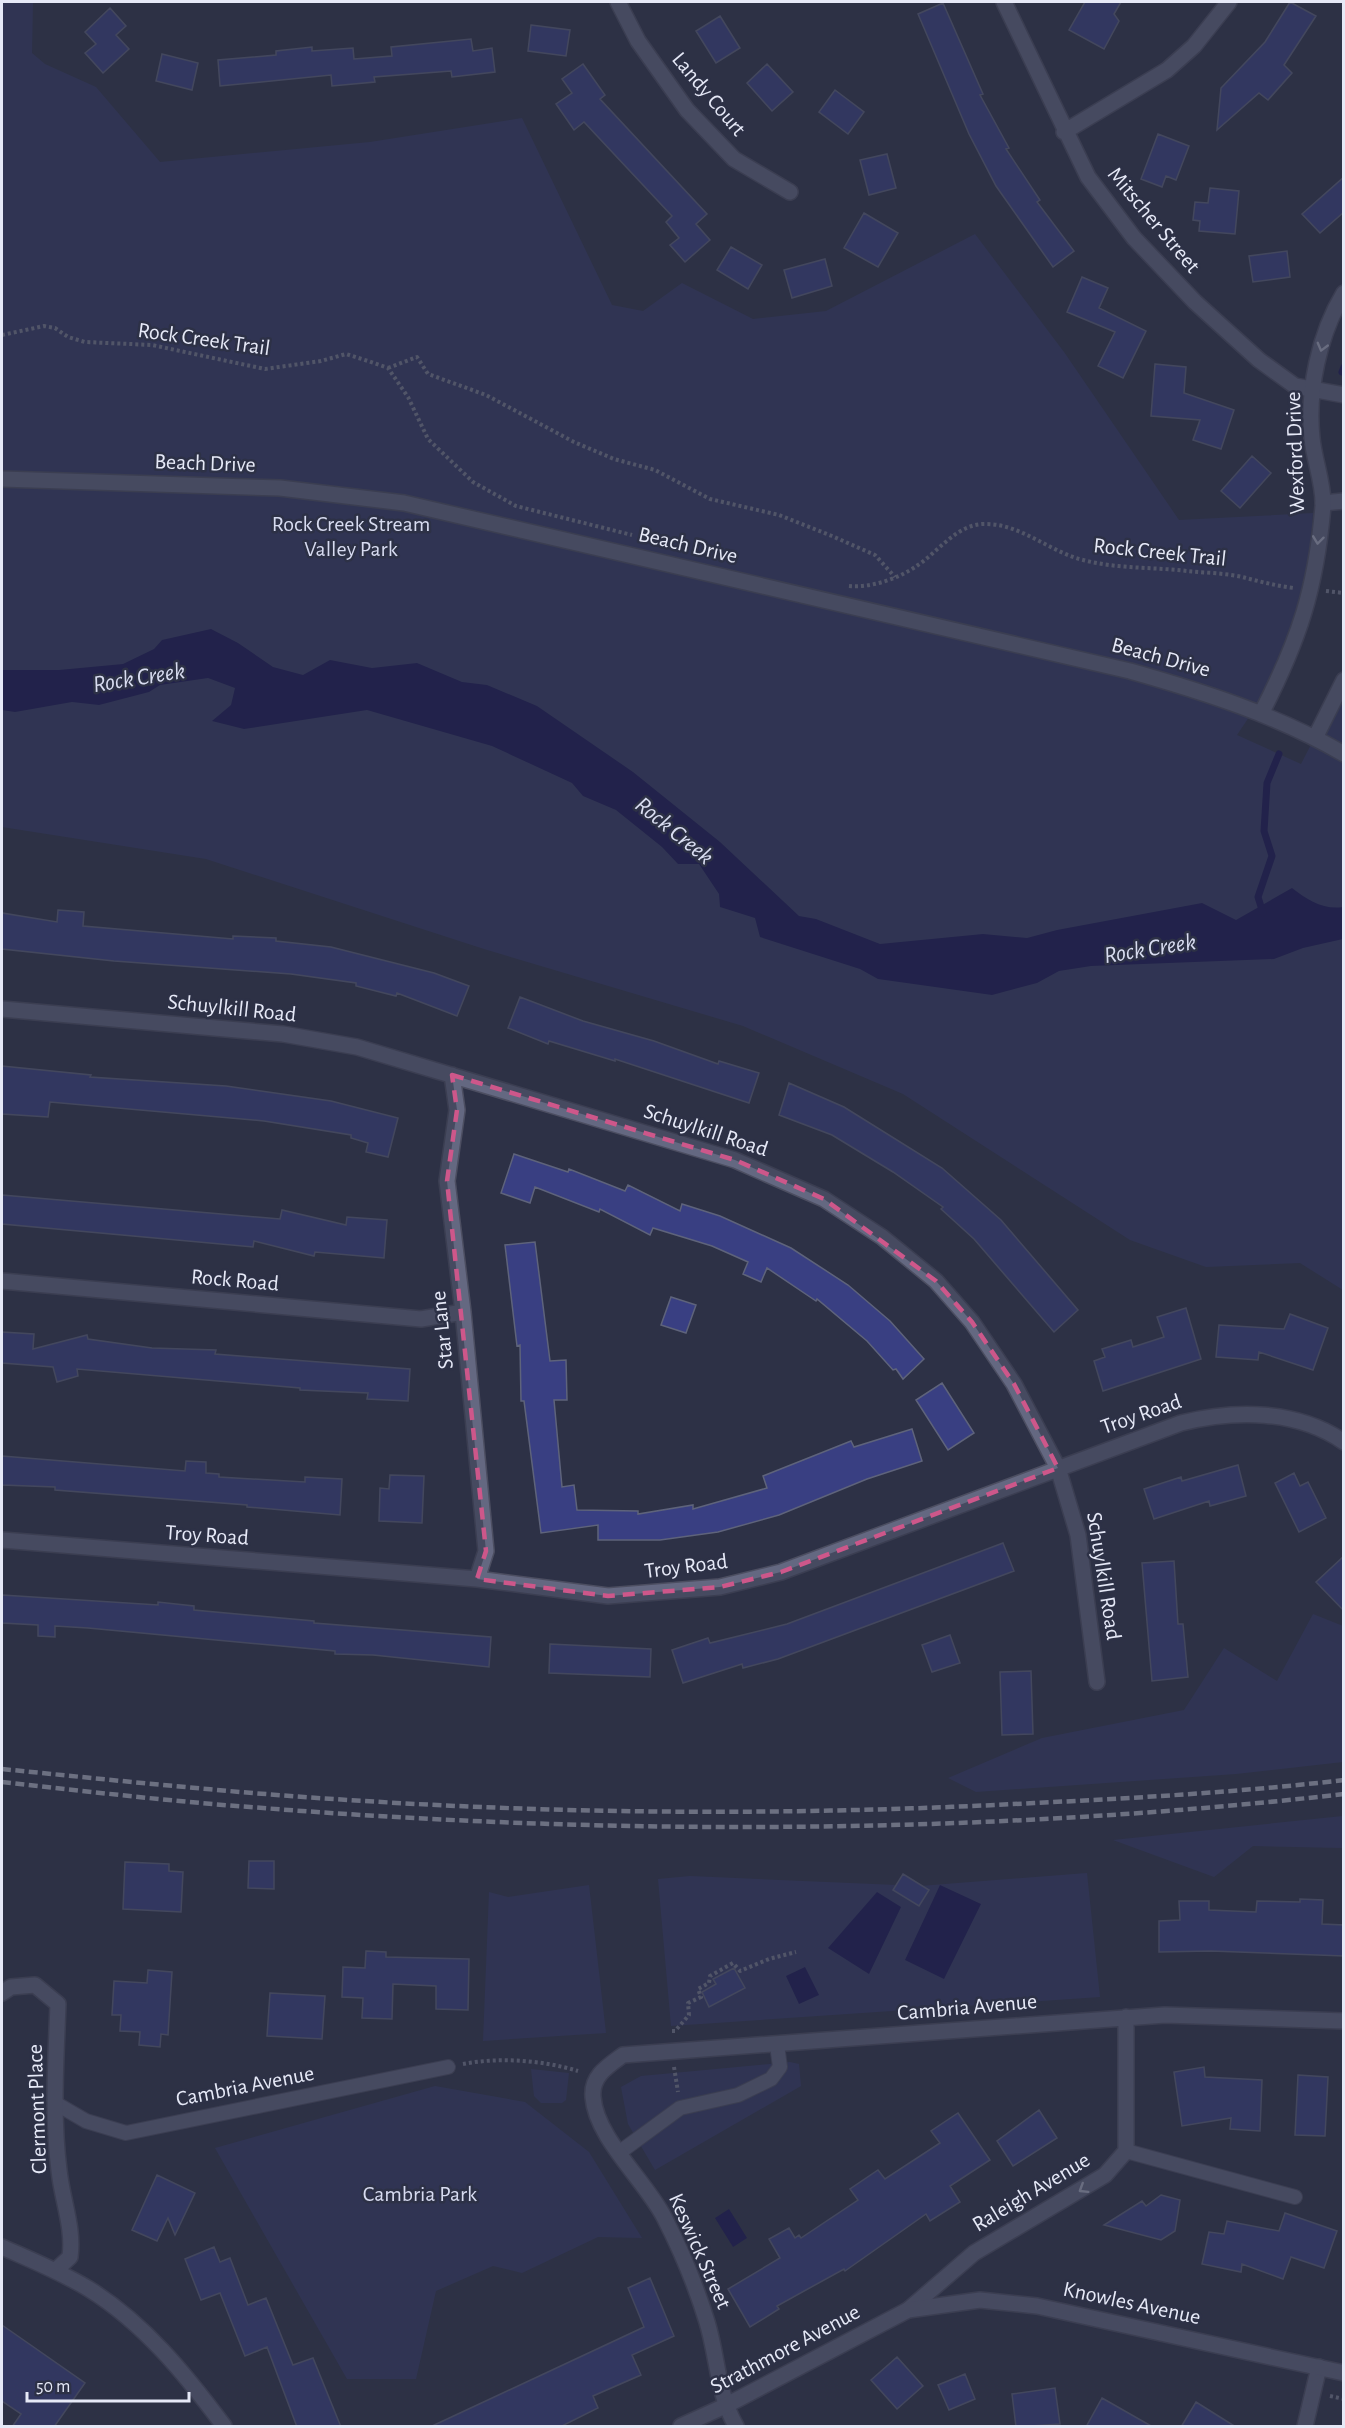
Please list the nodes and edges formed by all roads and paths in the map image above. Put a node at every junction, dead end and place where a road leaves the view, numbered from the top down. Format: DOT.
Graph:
graph roads {
  1 [pos="618,2"];
  2 [pos="1004,2"];
  3 [pos="1229,2"];
  4 [pos="1064,132"];
  5 [pos="790,192"];
  6 [pos="1344,293"];
  7 [pos="2,336"];
  8 [pos="388,368"];
  9 [pos="1312,391"];
  10 [pos="1344,395"];
  11 [pos="2,479"];
  12 [pos="1344,501"];
  13 [pos="1323,503"];
  14 [pos="640,537"];
  15 [pos="896,577"];
  16 [pos="844,585"];
  17 [pos="1312,590"];
  18 [pos="1344,593"];
  19 [pos="1344,680"];
  20 [pos="1262,714"];
  21 [pos="1315,738"];
  22 [pos="1344,754"];
  23 [pos="2,1009"];
  24 [pos="452,1075"];
  25 [pos="2,1281"];
  26 [pos="464,1312"];
  27 [pos="1344,1442"];
  28 [pos="1058,1468"];
  29 [pos="2,1540"];
  30 [pos="477,1579"];
  31 [pos="1097,1682"];
  32 [pos="796,1952"];
  33 [pos="2,1993"];
  34 [pos="1126,2017"];
  35 [pos="1344,2021"];
  36 [pos="672,2031"];
  37 [pos="777,2045"];
  38 [pos="448,2067"];
  39 [pos="578,2071"];
  40 [pos="600,2072"];
  41 [pos="55,2103"];
  42 [pos="1126,2151"];
  43 [pos="620,2152"];
  44 [pos="1295,2197"];
  45 [pos="2,2247"];
  46 [pos="56,2270"];
  47 [pos="908,2310"];
  48 [pos="1319,2367"];
  49 [pos="1344,2373"];
  50 [pos="1328,2395"];
  51 [pos="1344,2399"];
  52 [pos="725,2406"];
  53 [pos="224,2427"];
  54 [pos="681,2427"];
  55 [pos="736,2427"];
  56 [pos="1305,2427"];
  1 -- 5 [label="street, Landy Court"];
  2 -- 4 [label="street, Mitscher Street"];
  3 -- 4 [label="street"];
  4 -- 9 [label="street, Mitscher Street"];
  6 -- 9 [label="street, Wexford Drive, one-way"];
  7 -- 8 [label="path, Rock Creek Trail"];
  8 -- 14 [label="path"];
  8 -- 15 [label="path"];
  9 -- 10 [label="street, Mitscher Street"];
  9 -- 13 [label="street, Wexford Drive"];
  11 -- 20 [label="street, Beach Drive"];
  12 -- 13 [label="street"];
  13 -- 17 [label="street, Wexford Drive, one-way"];
  15 -- 16 [label="path, Rock Creek Trail"];
  15 -- 17 [label="path, Rock Creek Trail"];
  17 -- 18 [label="path, Rock Creek Trail"];
  17 -- 20 [label="street, Wexford Drive"];
  19 -- 21 [label="street"];
  20 -- 21 [label="street, Beach Drive"];
  21 -- 22 [label="street, Beach Drive"];
  23 -- 24 [label="street, Schuylkill Road"];
  24 -- 26 [label="street, Star Lane"];
  24 -- 28 [label="street, Schuylkill Road"];
  25 -- 26 [label="street, Rock Road"];
  26 -- 30 [label="street, Star Lane"];
  27 -- 28 [label="street, Troy Road"];
  28 -- 30 [label="street, Troy Road"];
  28 -- 31 [label="street, Schuylkill Road"];
  29 -- 30 [label="street, Troy Road"];
  32 -- 36 [label="path"];
  33 -- 41 [label="street, Clermont Place"];
  34 -- 35 [label="street, Cambria Avenue"];
  34 -- 37 [label="street, Cambria Avenue"];
  34 -- 42 [label="street"];
  37 -- 40 [label="street, Cambria Avenue"];
  37 -- 43 [label="lane"];
  38 -- 39 [label="path"];
  38 -- 41 [label="lane, Cambria Avenue"];
  40 -- 43 [label="street, Keswick Street"];
  41 -- 46 [label="street, Clermont Place"];
  42 -- 44 [label="lane"];
  42 -- 47 [label="street, Raleigh Avenue, one-way"];
  43 -- 52 [label="street, Keswick Street"];
  45 -- 46 [label="street"];
  46 -- 53 [label="street"];
  47 -- 48 [label="street, Knowles Avenue"];
  47 -- 52 [label="street, Strathmore Avenue"];
  48 -- 49 [label="street, Knowles Avenue"];
  48 -- 56 [label="street"];
  50 -- 51 [label="path"];
  52 -- 54 [label="street, Strathmore Avenue"];
  52 -- 55 [label="street, Keswick Street"];
}
